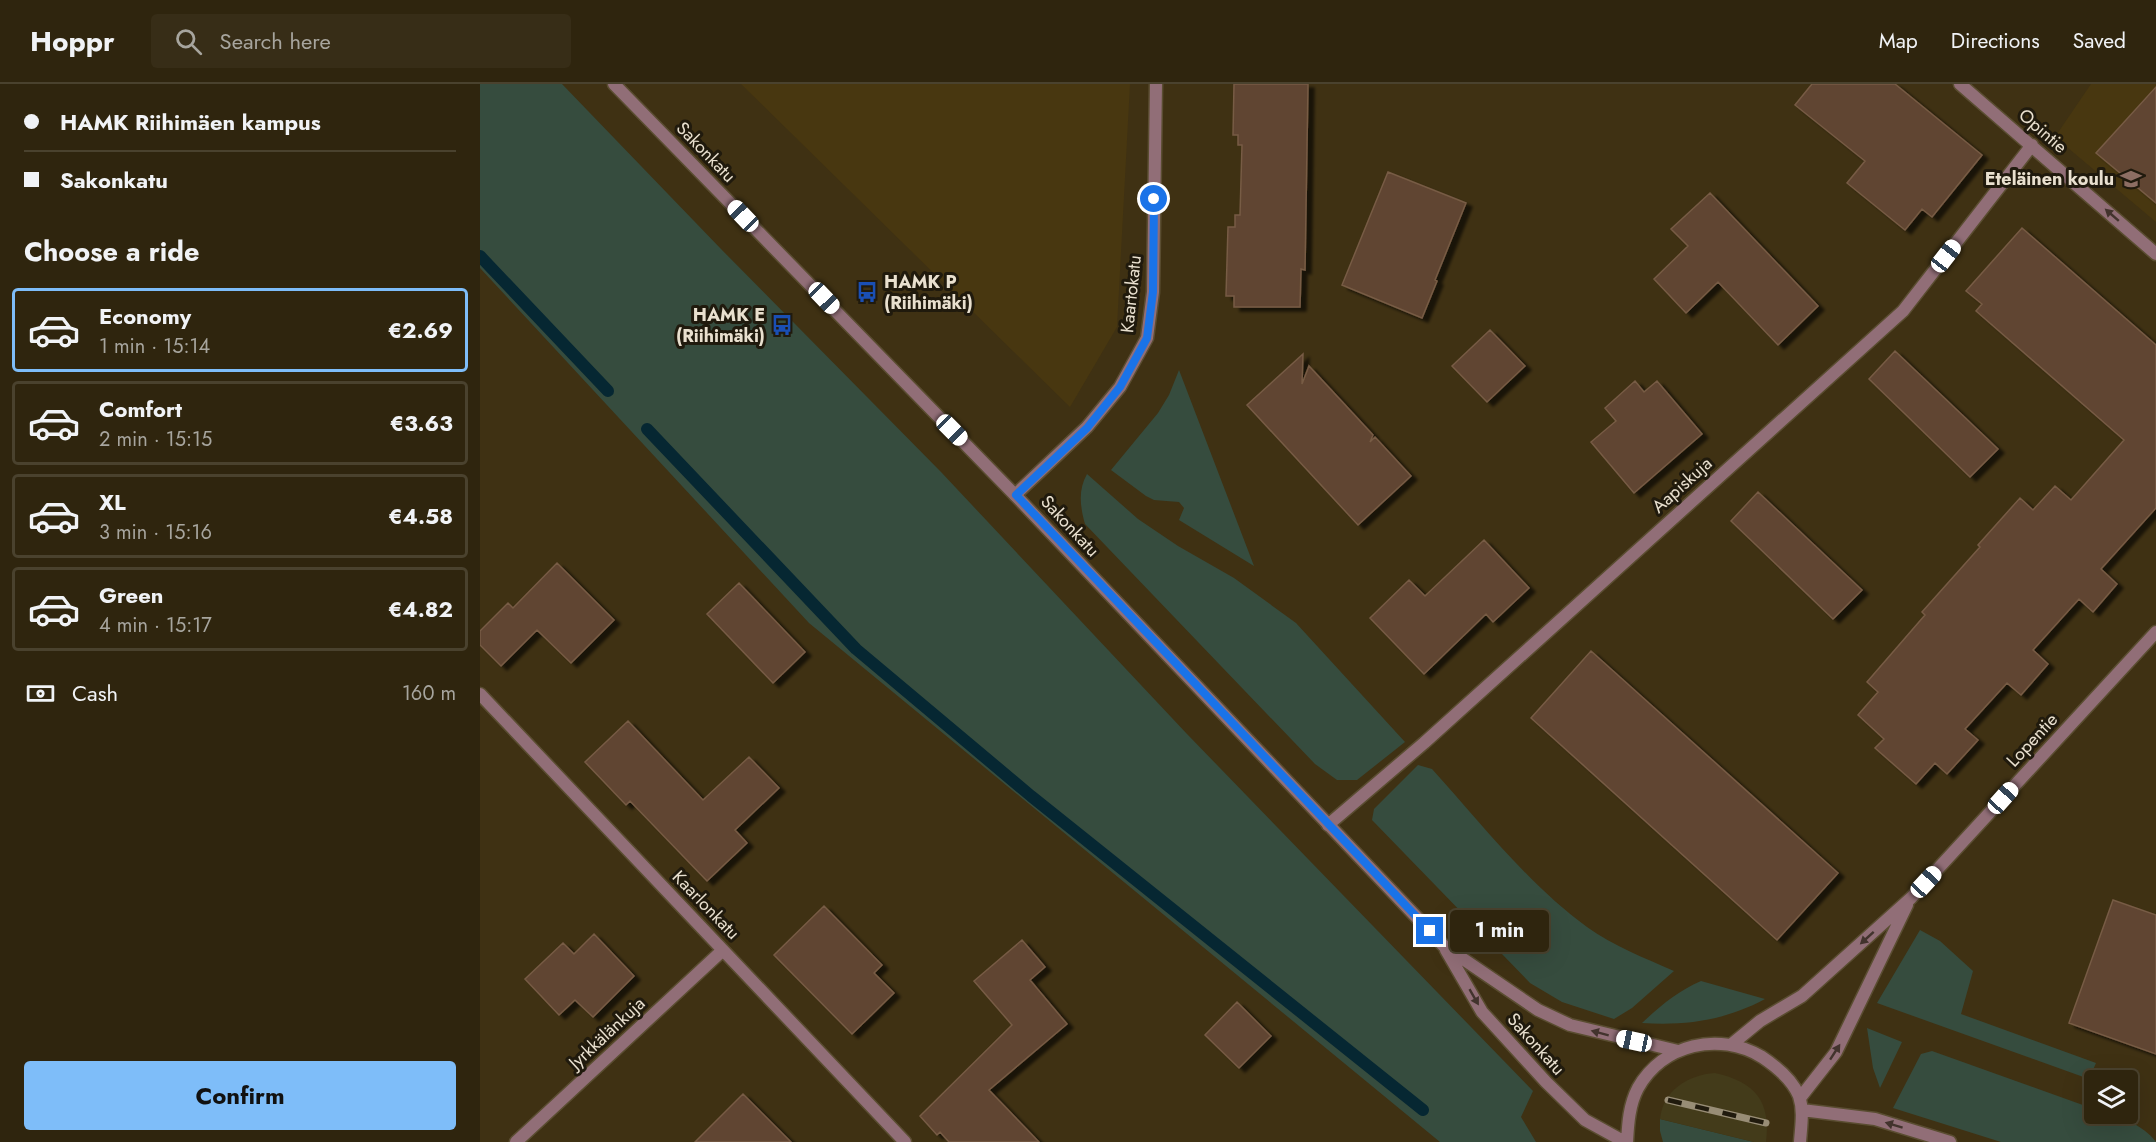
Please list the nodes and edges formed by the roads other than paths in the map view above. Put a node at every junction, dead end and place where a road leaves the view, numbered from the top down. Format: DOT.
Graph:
graph roads {
  1 [pos="614,84"];
  2 [pos="1156,84"];
  3 [pos="1960,84"];
  4 [pos="2032,146"];
  5 [pos="2156,254"];
  6 [pos="1016,495"];
  7 [pos="2156,632"];
  8 [pos="480,694"];
  9 [pos="1328,825"];
  10 [pos="1911,898"];
  11 [pos="1444,946"];
  12 [pos="723,950"];
  13 [pos="1731,1044"];
  14 [pos="1678,1051"];
  15 [pos="1801,1104"];
  16 [pos="516,1142"];
  17 [pos="905,1142"];
  18 [pos="1626,1142"];
  19 [pos="1800,1142"];
  20 [pos="1950,1142"];
  1 -- 6 [label="street, Sakonkatu"];
  2 -- 6 [label="street, Kaartokatu"];
  3 -- 4 [label="street, Opintie"];
  5 -- 4 [label="street, Opintie, one-way"];
  4 -- 9 [label="street, Aapiskuja"];
  6 -- 9 [label="street, Sakonkatu"];
  7 -- 10 [label="street, Lopentie"];
  8 -- 12 [label="street, Kaarlonkatu"];
  9 -- 11 [label="street, Sakonkatu"];
  10 -- 13 [label="street, Lopentie, one-way"];
  15 -- 10 [label="street, Lopentie, one-way"];
  14 -- 11 [label="street, Sakonkatu, one-way"];
  11 -- 18 [label="street, Sakonkatu, one-way"];
  12 -- 16 [label="street, Jyrkkälänkuja"];
  12 -- 17 [label="street, Kaarlonkatu"];
  13 -- 14 [label="street"];
  13 -- 15 [label="street"];
  14 -- 18 [label="street"];
  15 -- 19 [label="street"];
  20 -- 15 [label="street, one-way"];
}
